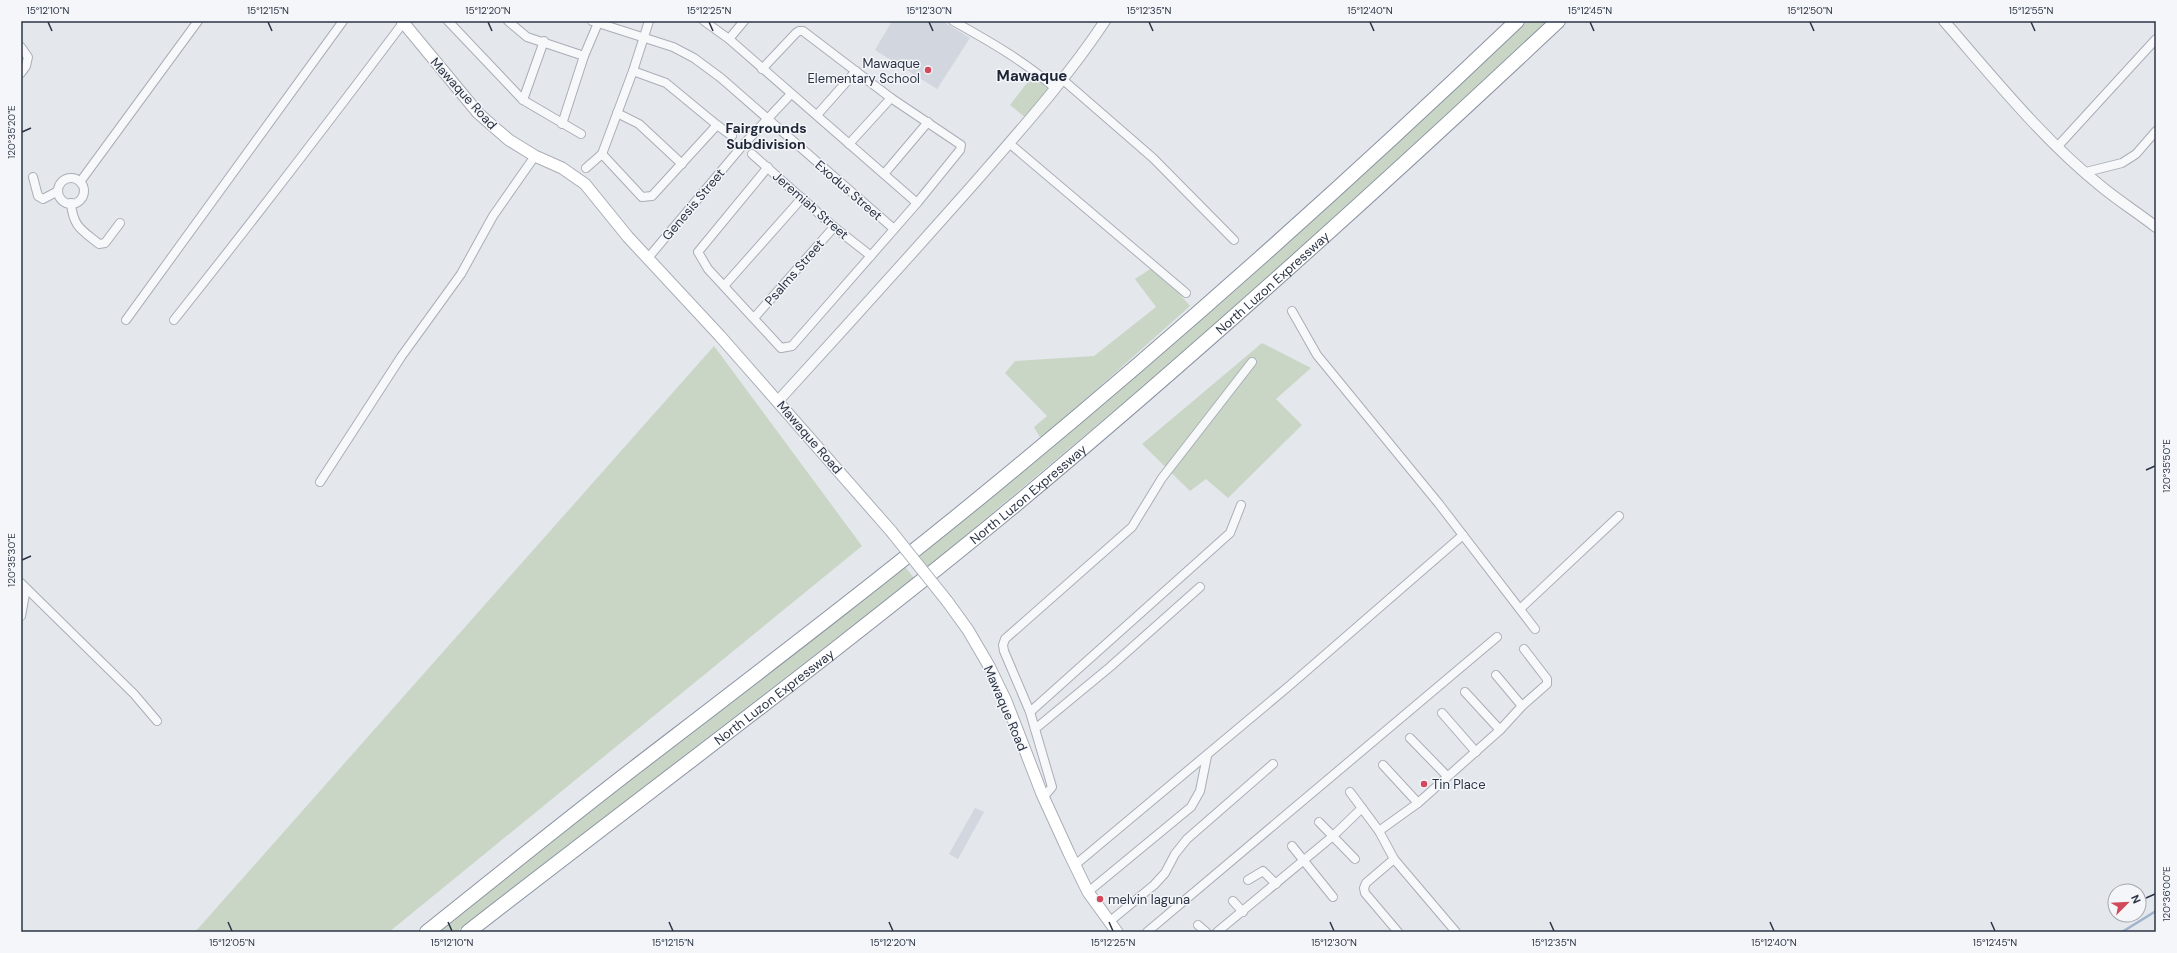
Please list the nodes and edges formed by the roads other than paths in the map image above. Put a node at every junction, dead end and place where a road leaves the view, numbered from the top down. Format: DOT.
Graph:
graph roads {
  1 [pos="198,21"];
  2 [pos="343,21"];
  3 [pos="448,21"];
  4 [pos="508,21"];
  5 [pos="649,21"];
  6 [pos="704,21"];
  7 [pos="744,21"];
  8 [pos="953,21"];
  9 [pos="1105,21"];
  10 [pos="1517,21"];
  11 [pos="1558,21"];
  12 [pos="1944,21"];
  13 [pos="403,22"];
  14 [pos="595,22"];
  15 [pos="643,36"];
  16 [pos="728,39"];
  17 [pos="2156,39"];
  18 [pos="544,41"];
  19 [pos="21,48"];
  20 [pos="584,56"];
  21 [pos="762,69"];
  22 [pos="633,71"];
  23 [pos="856,71"];
  24 [pos="21,73"];
  25 [pos="1062,79"];
  26 [pos="1055,88"];
  27 [pos="791,94"];
  28 [pos="891,98"];
  29 [pos="523,100"];
  30 [pos="617,113"];
  31 [pos="817,115"];
  32 [pos="767,119"];
  33 [pos="928,122"];
  34 [pos="562,124"];
  35 [pos="717,125"];
  36 [pos="2156,131"];
  37 [pos="581,134"];
  38 [pos="732,136"];
  39 [pos="1009,143"];
  40 [pos="849,144"];
  41 [pos="2058,146"];
  42 [pos="602,154"];
  43 [pos="752,154"];
  44 [pos="535,156"];
  45 [pos="682,164"];
  46 [pos="768,167"];
  47 [pos="586,168"];
  48 [pos="2086,172"];
  49 [pos="884,174"];
  50 [pos="33,177"];
  51 [pos="80,182"];
  52 [pos="58,191"];
  53 [pos="802,198"];
  54 [pos="71,203"];
  55 [pos="917,203"];
  56 [pos="120,223"];
  57 [pos="834,227"];
  58 [pos="2156,227"];
  59 [pos="894,229"];
  60 [pos="1234,240"];
  61 [pos="871,256"];
  62 [pos="648,258"];
  63 [pos="724,286"];
  64 [pos="1186,293"];
  65 [pos="1292,311"];
  66 [pos="754,318"];
  67 [pos="126,320"];
  68 [pos="174,320"];
  69 [pos="1252,362"];
  70 [pos="778,401"];
  71 [pos="320,482"];
  72 [pos="1241,505"];
  73 [pos="1618,516"];
  74 [pos="1463,535"];
  75 [pos="24,586"];
  76 [pos="1200,587"];
  77 [pos="1520,609"];
  78 [pos="21,616"];
  79 [pos="1535,629"];
  80 [pos="1497,637"];
  81 [pos="1524,649"];
  82 [pos="1496,675"];
  83 [pos="1465,692"];
  84 [pos="1522,706"];
  85 [pos="1030,712"];
  86 [pos="1442,713"];
  87 [pos="157,721"];
  88 [pos="1035,729"];
  89 [pos="1500,730"];
  90 [pos="1410,738"];
  91 [pos="1476,752"];
  92 [pos="1206,756"];
  93 [pos="1273,764"];
  94 [pos="1383,765"];
  95 [pos="1447,776"];
  96 [pos="1350,792"];
  97 [pos="1042,794"];
  98 [pos="1418,803"];
  99 [pos="1362,808"];
  100 [pos="1319,822"];
  101 [pos="1379,831"];
  102 [pos="1333,836"];
  103 [pos="1292,846"];
  104 [pos="1355,859"];
  105 [pos="1394,859"];
  106 [pos="1303,861"];
  107 [pos="1075,865"];
  108 [pos="1248,880"];
  109 [pos="1276,884"];
  110 [pos="1088,892"];
  111 [pos="1333,897"];
  112 [pos="1233,901"];
  113 [pos="1243,912"];
  114 [pos="1109,922"];
  115 [pos="1198,924"];
  116 [pos="1393,930"];
  117 [pos="427,932"];
  118 [pos="468,932"];
  119 [pos="1117,932"];
  120 [pos="1147,932"];
  121 [pos="1206,932"];
  122 [pos="1218,932"];
  123 [pos="1456,932"];
  1 -- 51 [label="street"];
  2 -- 67 [label="street"];
  3 -- 29 [label="street"];
  4 -- 18 [label="street"];
  5 -- 15 [label="street"];
  6 -- 16 [label="street"];
  7 -- 16 [label="street"];
  8 -- 26 [label="street"];
  9 -- 25 [label="street"];
  10 -- 117 [label="highway, North Luzon Expressway"];
  11 -- 118 [label="highway, North Luzon Expressway"];
  12 -- 41 [label="street"];
  13 -- 44 [label="main road, Mawaque Road"];
  13 -- 68 [label="street"];
  14 -- 15 [label="street, Exodus Street"];
  14 -- 20 [label="street"];
  15 -- 22 [label="street"];
  15 -- 32 [label="street, Exodus Street"];
  16 -- 21 [label="street"];
  17 -- 41 [label="street"];
  18 -- 20 [label="street"];
  18 -- 29 [label="street"];
  19 -- 24 [label="street"];
  20 -- 34 [label="street"];
  21 -- 23 [label="street"];
  21 -- 27 [label="street"];
  22 -- 30 [label="street"];
  22 -- 35 [label="street"];
  23 -- 28 [label="street"];
  23 -- 31 [label="street"];
  25 -- 26 [label="street"];
  25 -- 60 [label="street"];
  26 -- 39 [label="street"];
  27 -- 31 [label="street"];
  27 -- 32 [label="street, Genesis Street"];
  28 -- 33 [label="street"];
  28 -- 40 [label="street"];
  29 -- 34 [label="street"];
  30 -- 42 [label="street"];
  30 -- 45 [label="street"];
  31 -- 40 [label="street"];
  32 -- 59 [label="street, Exodus Street"];
  32 -- 62 [label="street, Genesis Street"];
  33 -- 49 [label="street"];
  33 -- 55 [label="street"];
  34 -- 37 [label="street"];
  35 -- 38 [label="street"];
  35 -- 45 [label="street"];
  36 -- 48 [label="street"];
  39 -- 64 [label="street"];
  39 -- 70 [label="street"];
  40 -- 49 [label="street"];
  41 -- 48 [label="street"];
  42 -- 45 [label="street"];
  42 -- 47 [label="street"];
  43 -- 46 [label="street, Jeremiah Street"];
  44 -- 62 [label="main road, Mawaque Road"];
  44 -- 71 [label="street"];
  46 -- 53 [label="street, Jeremiah Street"];
  46 -- 63 [label="street"];
  48 -- 58 [label="street"];
  49 -- 55 [label="street"];
  50 -- 52 [label="street"];
  51 -- 52 [label="street"];
  51 -- 54 [label="street"];
  52 -- 54 [label="street"];
  53 -- 57 [label="street, Jeremiah Street"];
  53 -- 63 [label="street"];
  54 -- 56 [label="street"];
  55 -- 59 [label="street"];
  57 -- 61 [label="street, Jeremiah Street"];
  57 -- 66 [label="street, Psalms Street"];
  59 -- 61 [label="street"];
  61 -- 66 [label="street"];
  62 -- 70 [label="main road, Mawaque Road"];
  63 -- 66 [label="street"];
  65 -- 74 [label="street"];
  69 -- 85 [label="street"];
  70 -- 97 [label="main road, Mawaque Road, bridge"];
  72 -- 85 [label="street"];
  73 -- 77 [label="street"];
  74 -- 77 [label="street"];
  74 -- 92 [label="street"];
  75 -- 78 [label="street"];
  75 -- 87 [label="street"];
  76 -- 88 [label="street"];
  77 -- 79 [label="street"];
  80 -- 120 [label="street"];
  81 -- 84 [label="street"];
  82 -- 84 [label="street"];
  83 -- 89 [label="street"];
  84 -- 89 [label="street"];
  85 -- 88 [label="street"];
  86 -- 91 [label="street"];
  88 -- 97 [label="street"];
  89 -- 91 [label="street"];
  90 -- 95 [label="street"];
  91 -- 95 [label="street"];
  92 -- 107 [label="street"];
  92 -- 110 [label="street"];
  93 -- 114 [label="street"];
  94 -- 98 [label="street"];
  95 -- 98 [label="street"];
  96 -- 99 [label="street"];
  97 -- 107 [label="main road, Mawaque Road"];
  98 -- 101 [label="street"];
  99 -- 101 [label="street"];
  99 -- 102 [label="street"];
  100 -- 102 [label="street"];
  101 -- 105 [label="street"];
  102 -- 104 [label="street"];
  102 -- 106 [label="street"];
  103 -- 106 [label="street"];
  105 -- 116 [label="street"];
  105 -- 123 [label="street"];
  106 -- 109 [label="street"];
  106 -- 111 [label="street"];
  107 -- 110 [label="main road, Mawaque Road"];
  108 -- 109 [label="street"];
  109 -- 113 [label="street"];
  110 -- 114 [label="main road, Mawaque Road"];
  112 -- 113 [label="street"];
  113 -- 122 [label="street"];
  114 -- 119 [label="main road, Mawaque Road"];
  115 -- 121 [label="street"];
}
